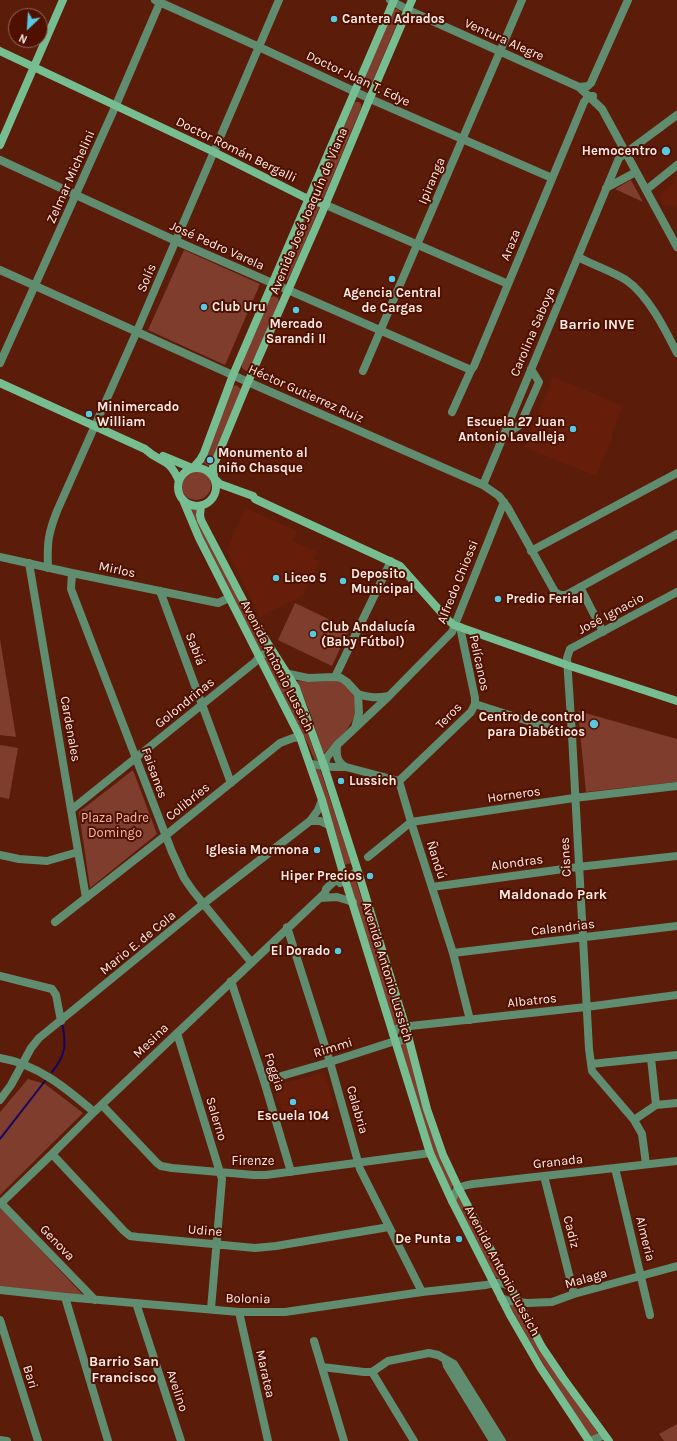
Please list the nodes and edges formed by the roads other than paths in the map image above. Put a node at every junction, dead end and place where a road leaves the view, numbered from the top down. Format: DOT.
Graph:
graph roads {
  1 [pos="63,0"];
  2 [pos="279,0"];
  3 [pos="412,0"];
  4 [pos="522,0"];
  5 [pos="159,1"];
  6 [pos="392,1"];
  7 [pos="625,1"];
  8 [pos="408,10"];
  9 [pos="259,47"];
  10 [pos="0,51"];
  11 [pos="500,51"];
  12 [pos="33,67"];
  13 [pos="592,83"];
  14 [pos="579,87"];
  15 [pos="355,91"];
  16 [pos="593,97"];
  17 [pos="370,98"];
  18 [pos="116,105"];
  19 [pos="677,115"];
  20 [pos="462,139"];
  21 [pos="0,144"];
  22 [pos="214,152"];
  23 [pos="626,153"];
  24 [pos="0,160"];
  25 [pos="677,165"];
  26 [pos="636,172"];
  27 [pos="552,178"];
  28 [pos="606,188"];
  29 [pos="646,190"];
  30 [pos="75,196"];
  31 [pos="308,199"];
  32 [pos="326,205"];
  33 [pos="176,241"];
  34 [pos="418,244"];
  35 [pos="677,246"];
  36 [pos="578,257"];
  37 [pos="0,270"];
  38 [pos="273,284"];
  39 [pos="508,284"];
  40 [pos="35,286"];
  41 [pos="288,290"];
  42 [pos="137,331"];
  43 [pos="381,331"];
  44 [pos="677,353"];
  45 [pos="0,363"];
  46 [pos="531,369"];
  47 [pos="471,370"];
  48 [pos="363,371"];
  49 [pos="233,375"];
  50 [pos="0,382"];
  51 [pos="248,382"];
  52 [pos="452,412"];
  53 [pos="95,426"];
  54 [pos="503,436"];
  55 [pos="145,449"];
  56 [pos="192,468"];
  57 [pos="677,473"];
  58 [pos="215,479"];
  59 [pos="179,481"];
  60 [pos="483,485"];
  61 [pos="215,496"];
  62 [pos="255,499"];
  63 [pos="183,500"];
  64 [pos="504,502"];
  65 [pos="201,506"];
  66 [pos="677,534"];
  67 [pos="531,551"];
  68 [pos="0,557"];
  69 [pos="391,561"];
  70 [pos="29,563"];
  71 [pos="48,568"];
  72 [pos="72,573"];
  73 [pos="580,587"];
  74 [pos="160,591"];
  75 [pos="677,592"];
  76 [pos="229,598"];
  77 [pos="457,626"];
  78 [pos="603,632"];
  79 [pos="260,656"];
  80 [pos="278,660"];
  81 [pos="567,665"];
  82 [pos="289,674"];
  83 [pos="335,677"];
  84 [pos="358,694"];
  85 [pos="389,696"];
  86 [pos="677,701"];
  87 [pos="203,704"];
  88 [pos="475,704"];
  89 [pos="354,730"];
  90 [pos="572,735"];
  91 [pos="300,737"];
  92 [pos="337,745"];
  93 [pos="136,758"];
  94 [pos="310,764"];
  95 [pos="324,766"];
  96 [pos="346,767"];
  97 [pos="231,782"];
  98 [pos="399,782"];
  99 [pos="677,786"];
  100 [pos="574,798"];
  101 [pos="322,800"];
  102 [pos="71,810"];
  103 [pos="310,821"];
  104 [pos="411,822"];
  105 [pos="329,825"];
  106 [pos="165,836"];
  107 [pos="78,852"];
  108 [pos="0,855"];
  109 [pos="677,856"];
  110 [pos="368,857"];
  111 [pos="578,867"];
  112 [pos="357,870"];
  113 [pos="344,876"];
  114 [pos="432,887"];
  115 [pos="322,895"];
  116 [pos="86,898"];
  117 [pos="353,902"];
  118 [pos="203,904"];
  119 [pos="55,922"];
  120 [pos="677,926"];
  121 [pos="288,927"];
  122 [pos="582,937"];
  123 [pos="453,953"];
  124 [pos="252,962"];
  125 [pos="0,976"];
  126 [pos="231,981"];
  127 [pos="677,995"];
  128 [pos="586,1007"];
  129 [pos="470,1020"];
  130 [pos="61,1021"];
  131 [pos="406,1028"];
  132 [pos="177,1033"];
  133 [pos="408,1037"];
  134 [pos="394,1038"];
  135 [pos="677,1055"];
  136 [pos="0,1058"];
  137 [pos="651,1058"];
  138 [pos="330,1062"];
  139 [pos="24,1064"];
  140 [pos="591,1064"];
  141 [pos="264,1081"];
  142 [pos="0,1100"];
  143 [pos="677,1103"];
  144 [pos="656,1104"];
  145 [pos="102,1105"];
  146 [pos="94,1112"];
  147 [pos="634,1120"];
  148 [pos="430,1153"];
  149 [pos="52,1154"];
  150 [pos="677,1161"];
  151 [pos="360,1163"];
  152 [pos="646,1164"];
  153 [pos="615,1168"];
  154 [pos="291,1172"];
  155 [pos="220,1173"];
  156 [pos="544,1176"];
  157 [pos="458,1187"];
  158 [pos="452,1201"];
  159 [pos="0,1203"];
  160 [pos="389,1227"];
  161 [pos="216,1244"];
  162 [pos="677,1266"];
  163 [pos="641,1276"];
  164 [pos="493,1283"];
  165 [pos="511,1287"];
  166 [pos="0,1290"];
  167 [pos="422,1292"];
  168 [pos="574,1294"];
  169 [pos="65,1297"];
  170 [pos="501,1298"];
  171 [pos="95,1300"];
  172 [pos="519,1302"];
  173 [pos="136,1303"];
  174 [pos="211,1310"];
  175 [pos="239,1312"];
  176 [pos="650,1315"];
  177 [pos="0,1320"];
  178 [pos="314,1341"];
  179 [pos="446,1359"];
  180 [pos="322,1367"];
  181 [pos="372,1372"];
  182 [pos="607,1438"];
  183 [pos="0,1440"];
  184 [pos="7,1441"];
  185 [pos="38,1441"];
  186 [pos="108,1441"];
  187 [pos="181,1441"];
  188 [pos="268,1441"];
  189 [pos="344,1441"];
  190 [pos="414,1441"];
  191 [pos="493,1441"];
  192 [pos="502,1441"];
  193 [pos="590,1441"];
  1 -- 12 [label="main road"];
  2 -- 9 [label="street, Solís"];
  3 -- 8 [label="main road, Avenida José Joaquín de Viana"];
  4 -- 11 [label="street, Ipiranga"];
  5 -- 9 [label="street, Doctor Juan T. Edye"];
  5 -- 18 [label="street, Zelmar Michelini"];
  6 -- 8 [label="street, Ventura Alegre"];
  6 -- 15 [label="main road, Avenida José Joaquín de Viana"];
  7 -- 13 [label="street"];
  8 -- 11 [label="street, Ventura Alegre"];
  8 -- 17 [label="main road, Avenida José Joaquín de Viana"];
  9 -- 15 [label="street, Doctor Juan T. Edye"];
  9 -- 22 [label="street, Solís"];
  10 -- 12 [label="main road, Doctor Román Bergalli"];
  11 -- 14 [label="street, Ventura Alegre"];
  11 -- 20 [label="street, Ipiranga"];
  12 -- 18 [label="main road, Doctor Román Bergalli"];
  12 -- 21 [label="main road"];
  13 -- 14 [label="street"];
  13 -- 16 [label="street, Ventura Alegre"];
  14 -- 16 [label="street, Ventura Alegre"];
  15 -- 17 [label="street, Doctor Juan T. Edye"];
  15 -- 31 [label="main road, Avenida José Joaquín de Viana"];
  16 -- 23 [label="street, Ventura Alegre"];
  16 -- 27 [label="street, Araza"];
  17 -- 20 [label="street, Doctor Juan T. Edye"];
  17 -- 32 [label="main road, Avenida José Joaquín de Viana"];
  18 -- 22 [label="main road, Doctor Román Bergalli"];
  18 -- 30 [label="street, Zelmar Michelini"];
  19 -- 23 [label="street, Carolina Saboya"];
  20 -- 27 [label="street, Doctor Juan T. Edye"];
  20 -- 34 [label="street, Ipiranga"];
  22 -- 31 [label="main road, Doctor Román Bergalli"];
  22 -- 33 [label="street, Solís"];
  23 -- 26 [label="street, Ventura Alegre"];
  23 -- 28 [label="street, Carolina Saboya"];
  24 -- 30 [label="street, José Pedro Varela"];
  25 -- 29 [label="street"];
  26 -- 28 [label="street"];
  26 -- 29 [label="street, Ventura Alegre"];
  27 -- 39 [label="street, Araza"];
  28 -- 36 [label="street, Carolina Saboya"];
  29 -- 35 [label="street, Ventura Alegre"];
  30 -- 33 [label="street, José Pedro Varela"];
  30 -- 40 [label="street, Zelmar Michelini"];
  31 -- 32 [label="main road, Doctor Román Bergalli"];
  31 -- 38 [label="main road, Avenida José Joaquín de Viana"];
  32 -- 34 [label="street, Doctor Román Bergalli"];
  32 -- 41 [label="main road, Avenida José Joaquín de Viana"];
  33 -- 38 [label="street, José Pedro Varela"];
  33 -- 42 [label="street, Solís"];
  34 -- 39 [label="street, Doctor Román Bergalli"];
  34 -- 43 [label="street, Ipiranga"];
  36 -- 44 [label="street"];
  36 -- 46 [label="street, Carolina Saboya"];
  37 -- 40 [label="street, Héctor Gutierrez Ruiz"];
  38 -- 41 [label="street, José Pedro Varela"];
  38 -- 49 [label="main road, Avenida José Joaquín de Viana"];
  39 -- 47 [label="street, Araza"];
  40 -- 42 [label="street, Héctor Gutierrez Ruiz"];
  40 -- 45 [label="street, Zelmar Michelini"];
  41 -- 43 [label="street, José Pedro Varela"];
  41 -- 51 [label="main road, Avenida José Joaquín de Viana"];
  42 -- 49 [label="street, Héctor Gutierrez Ruiz"];
  42 -- 53 [label="street, Solís"];
  43 -- 47 [label="street, José Pedro Varela"];
  43 -- 48 [label="street, Ipiranga"];
  46 -- 54 [label="street, Carolina Saboya"];
  46 -- 54 [label="street"];
  47 -- 52 [label="street, Araza"];
  49 -- 51 [label="street, Héctor Gutierrez Ruiz"];
  49 -- 56 [label="main road, Avenida José Joaquín de Viana"];
  50 -- 53 [label="main road"];
  51 -- 58 [label="main road, Avenida José Joaquín de Viana"];
  51 -- 60 [label="street, Héctor Gutierrez Ruiz"];
  53 -- 55 [label="main road"];
  53 -- 71 [label="street, Solís"];
  54 -- 60 [label="street, Carolina Saboya"];
  55 -- 56 [label="main road"];
  55 -- 59 [label="main road"];
  56 -- 58 [label="main road"];
  56 -- 59 [label="main road"];
  57 -- 67 [label="street"];
  58 -- 61 [label="main road"];
  58 -- 62 [label="main road"];
  59 -- 63 [label="main road"];
  60 -- 64 [label="street, Héctor Gutierrez Ruiz"];
  61 -- 62 [label="main road"];
  61 -- 65 [label="main road"];
  62 -- 69 [label="main road"];
  63 -- 65 [label="main road"];
  63 -- 76 [label="main road, Avenida Antonio Lussich"];
  64 -- 67 [label="street, Héctor Gutierrez Ruiz"];
  64 -- 77 [label="street, Alfredo Chiossi"];
  65 -- 80 [label="main road, Avenida Antonio Lussich"];
  66 -- 73 [label="street"];
  67 -- 73 [label="street, Héctor Gutierrez Ruiz"];
  68 -- 70 [label="street, Mirlos"];
  69 -- 77 [label="main road"];
  69 -- 83 [label="street"];
  70 -- 71 [label="street, Mirlos"];
  70 -- 102 [label="street, Cardenales"];
  71 -- 72 [label="street, Mirlos"];
  72 -- 74 [label="street, Mirlos"];
  72 -- 93 [label="street, Faisanes"];
  73 -- 78 [label="street"];
  74 -- 76 [label="street, Mirlos"];
  74 -- 87 [label="street, Sabiá"];
  75 -- 78 [label="street, José Ignacio"];
  76 -- 79 [label="main road, Avenida Antonio Lussich"];
  77 -- 81 [label="main road"];
  77 -- 85 [label="street, Alfredo Chiossi"];
  77 -- 88 [label="street, Pelícanos"];
  78 -- 81 [label="street, José Ignacio"];
  79 -- 80 [label="street"];
  79 -- 87 [label="street, Golondrinas"];
  79 -- 91 [label="main road, Avenida Antonio Lussich"];
  80 -- 82 [label="main road, Avenida Antonio Lussich"];
  81 -- 86 [label="main road"];
  81 -- 90 [label="street, Cisnes"];
  82 -- 83 [label="street"];
  82 -- 95 [label="main road, Avenida Antonio Lussich"];
  83 -- 84 [label="street"];
  84 -- 85 [label="street"];
  84 -- 89 [label="street"];
  85 -- 89 [label="street, Alfredo Chiossi"];
  87 -- 93 [label="street, Golondrinas"];
  87 -- 97 [label="street, Sabiá"];
  88 -- 90 [label="street, Teros"];
  88 -- 98 [label="street, Teros"];
  89 -- 92 [label="street, Alfredo Chiossi"];
  90 -- 100 [label="street, Cisnes"];
  91 -- 94 [label="main road, Avenida Antonio Lussich"];
  91 -- 97 [label="street, Colibríes"];
  92 -- 95 [label="street, Alfredo Chiossi"];
  92 -- 96 [label="street"];
  93 -- 102 [label="street, Golondrinas"];
  93 -- 106 [label="street, Faisanes"];
  94 -- 95 [label="street"];
  94 -- 101 [label="main road, Avenida Antonio Lussich"];
  95 -- 96 [label="street"];
  95 -- 112 [label="main road, Avenida Antonio Lussich"];
  96 -- 98 [label="street"];
  97 -- 106 [label="street, Colibríes"];
  98 -- 104 [label="street, Ñandú"];
  99 -- 100 [label="street, Horneros"];
  100 -- 104 [label="street, Horneros"];
  100 -- 111 [label="street, Cisnes"];
  101 -- 103 [label="street, Mario E. de Cola"];
  101 -- 105 [label="main road, Avenida Antonio Lussich"];
  102 -- 107 [label="street, Cardenales"];
  103 -- 105 [label="street"];
  103 -- 118 [label="street, Mario E. de Cola"];
  104 -- 110 [label="street"];
  104 -- 114 [label="street, Ñandú"];
  105 -- 113 [label="main road, Avenida Antonio Lussich"];
  106 -- 116 [label="street, Colibríes"];
  106 -- 118 [label="street, Faisanes"];
  107 -- 108 [label="street"];
  107 -- 116 [label="street, Cardenales"];
  109 -- 111 [label="street, Alondras"];
  111 -- 114 [label="street, Alondras"];
  111 -- 122 [label="street, Cisnes"];
  112 -- 113 [label="street, Mesina"];
  112 -- 131 [label="main road, Avenida Antonio Lussich"];
  113 -- 115 [label="street, Mesina"];
  113 -- 117 [label="main road, Avenida Antonio Lussich"];
  114 -- 123 [label="street, Ñandú"];
  115 -- 117 [label="street"];
  115 -- 121 [label="street, Mesina"];
  116 -- 119 [label="street, Colibríes"];
  117 -- 134 [label="main road, Avenida Antonio Lussich"];
  118 -- 124 [label="street, Faisanes"];
  118 -- 130 [label="street, Mario E. de Cola"];
  120 -- 122 [label="street, Calandrias"];
  121 -- 124 [label="street, Mesina"];
  121 -- 138 [label="street, Calabria"];
  122 -- 123 [label="street, Calandrias"];
  122 -- 128 [label="street, Cisnes"];
  123 -- 129 [label="street, Ñandú"];
  124 -- 126 [label="street, Mesina"];
  125 -- 130 [label="street"];
  126 -- 132 [label="street, Mesina"];
  126 -- 141 [label="street, Foggia"];
  127 -- 128 [label="street, Albatros"];
  128 -- 129 [label="street, Albatros"];
  128 -- 140 [label="street, Cisnes"];
  129 -- 131 [label="street, Albatros"];
  130 -- 139 [label="street, Mario E. de Cola"];
  131 -- 133 [label="main road, Avenida Antonio Lussich"];
  131 -- 134 [label="street, Albatros"];
  132 -- 145 [label="street, Mesina"];
  132 -- 155 [label="street, Salerno"];
  133 -- 134 [label="street, Rimmi"];
  133 -- 157 [label="main road, Avenida Antonio Lussich"];
  134 -- 138 [label="street, Rimmi"];
  134 -- 148 [label="main road, Avenida Antonio Lussich"];
  135 -- 137 [label="street"];
  136 -- 139 [label="street"];
  137 -- 140 [label="street"];
  137 -- 144 [label="street"];
  138 -- 141 [label="street, Rimmi"];
  138 -- 151 [label="street, Calabria"];
  139 -- 142 [label="street, Mario E. de Cola"];
  139 -- 146 [label="street"];
  140 -- 147 [label="street, Cisnes"];
  141 -- 154 [label="street, Foggia"];
  143 -- 144 [label="street"];
  144 -- 147 [label="street"];
  145 -- 146 [label="street, Mesina"];
  145 -- 155 [label="street, Firenze"];
  146 -- 149 [label="street, Mesina"];
  147 -- 152 [label="street, Cisnes"];
  148 -- 151 [label="street, Firenze"];
  148 -- 158 [label="main road, Avenida Antonio Lussich"];
  149 -- 159 [label="street, Mesina"];
  149 -- 161 [label="street, Udine"];
  150 -- 152 [label="street, Granada"];
  151 -- 154 [label="street, Firenze"];
  151 -- 160 [label="street, Calabria"];
  152 -- 153 [label="street, Granada"];
  153 -- 156 [label="street, Granada"];
  153 -- 163 [label="street, Almeria"];
  154 -- 155 [label="street, Firenze"];
  155 -- 161 [label="street, Salerno"];
  156 -- 157 [label="street, Granada"];
  156 -- 168 [label="street, Cadiz"];
  157 -- 158 [label="street"];
  157 -- 165 [label="main road, Avenida Antonio Lussich"];
  158 -- 164 [label="main road, Avenida Antonio Lussich"];
  159 -- 171 [label="street, Genova"];
  160 -- 161 [label="street, Udine"];
  160 -- 167 [label="street, Calabria"];
  161 -- 174 [label="street, Salerno"];
  162 -- 163 [label="street, Malaga"];
  163 -- 168 [label="street, Malaga"];
  163 -- 176 [label="street, Almeria"];
  164 -- 165 [label="street"];
  164 -- 167 [label="street, Bolonia"];
  164 -- 170 [label="main road, Avenida Antonio Lussich"];
  165 -- 172 [label="main road, Avenida Antonio Lussich"];
  166 -- 169 [label="street, Bolonia"];
  167 -- 175 [label="street, Bolonia"];
  168 -- 172 [label="street, Malaga"];
  169 -- 171 [label="street, Bolonia"];
  169 -- 186 [label="street"];
  170 -- 172 [label="street, Malaga"];
  170 -- 193 [label="main road, Avenida Antonio Lussich"];
  171 -- 173 [label="street, Bolonia"];
  172 -- 182 [label="main road, Avenida Antonio Lussich"];
  173 -- 174 [label="street, Bolonia"];
  173 -- 187 [label="street, Avelino"];
  174 -- 175 [label="street, Bolonia"];
  175 -- 188 [label="street, Maratea"];
  177 -- 185 [label="street, Bari"];
  178 -- 180 [label="street"];
  179 -- 181 [label="street"];
  179 -- 191 [label="street"];
  179 -- 192 [label="street"];
  180 -- 181 [label="street"];
  180 -- 189 [label="street"];
  181 -- 190 [label="street"];
  182 -- 193 [label="street"];
  183 -- 184 [label="street"];
}
